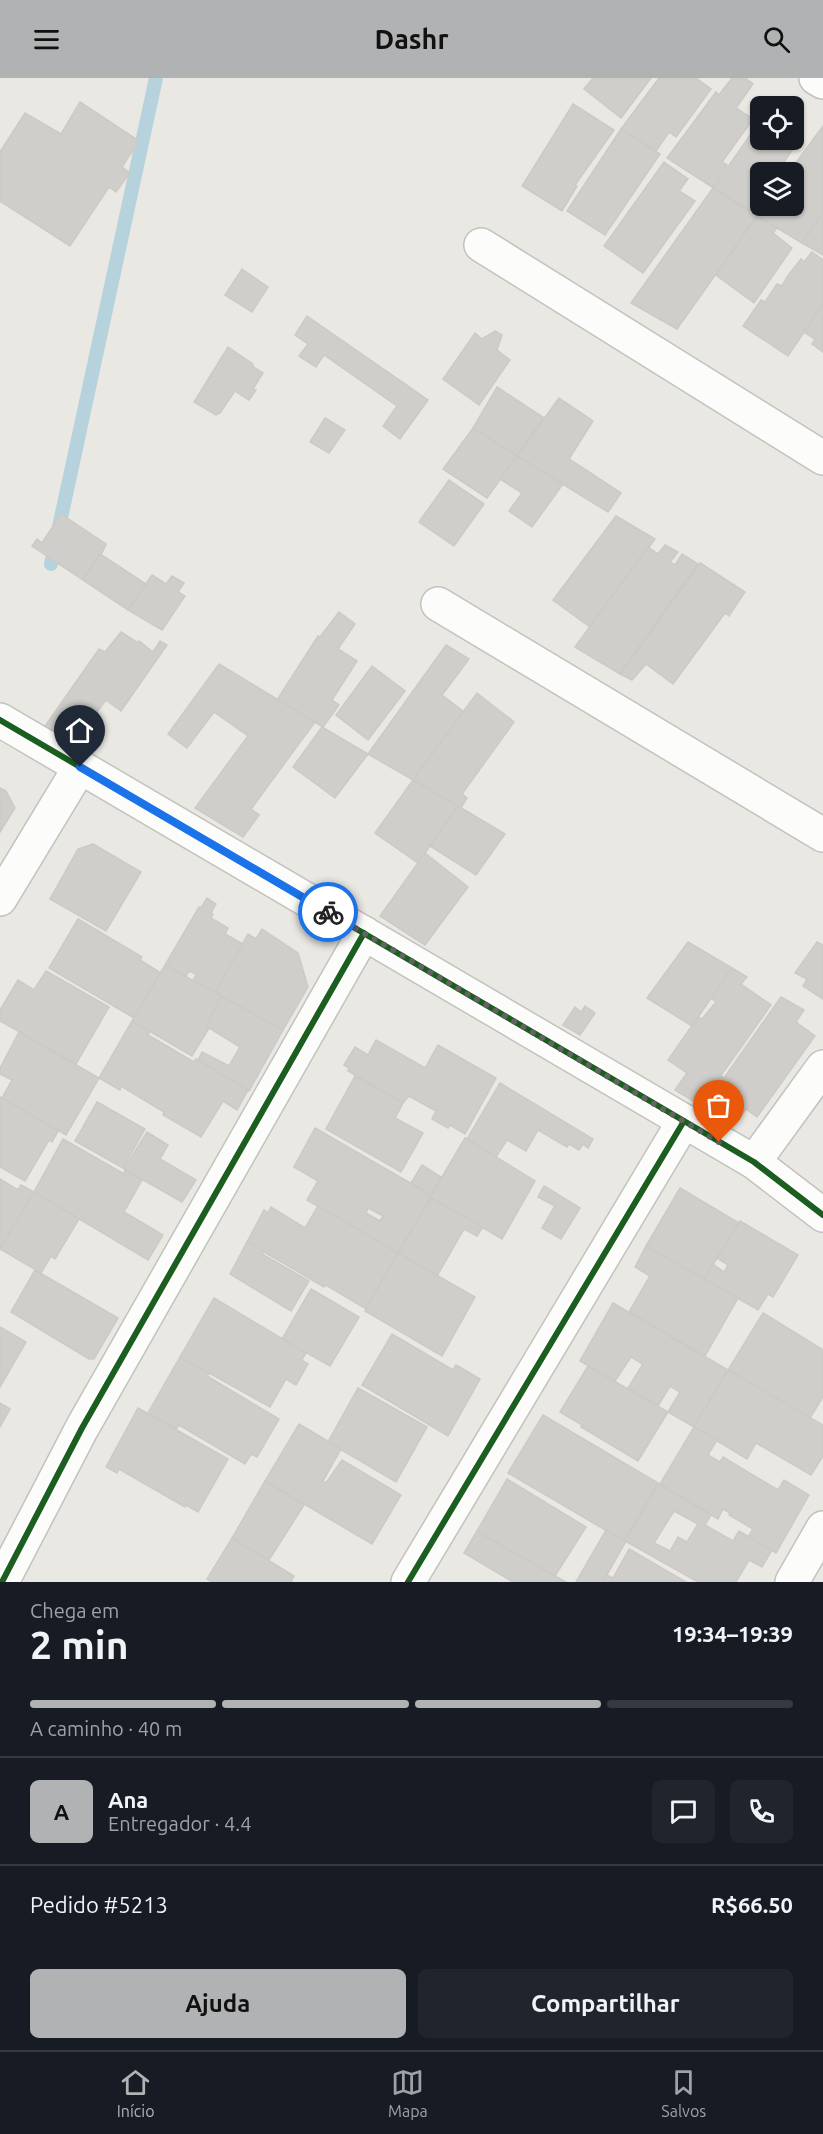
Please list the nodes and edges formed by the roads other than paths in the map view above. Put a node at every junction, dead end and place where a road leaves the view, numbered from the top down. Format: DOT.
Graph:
graph roads {
  1 [pos="816,78"];
  2 [pos="823,82"];
  3 [pos="482,245"];
  4 [pos="823,458"];
  5 [pos="438,603"];
  6 [pos="0,720"];
  7 [pos="80,767"];
  8 [pos="823,835"];
  9 [pos="0,899"];
  10 [pos="364,933"];
  11 [pos="823,1067"];
  12 [pos="684,1121"];
  13 [pos="754,1162"];
  14 [pos="823,1215"];
  15 [pos="823,1528"];
  16 [pos="2,1582"];
  17 [pos="408,1582"];
  18 [pos="792,1582"];
  1 -- 2 [label="street"];
  3 -- 4 [label="street"];
  5 -- 8 [label="street"];
  6 -- 7 [label="street"];
  7 -- 9 [label="street"];
  7 -- 10 [label="street"];
  10 -- 12 [label="street"];
  10 -- 16 [label="street"];
  11 -- 13 [label="street"];
  12 -- 13 [label="street"];
  12 -- 17 [label="street"];
  13 -- 14 [label="street"];
  15 -- 18 [label="street"];
}
